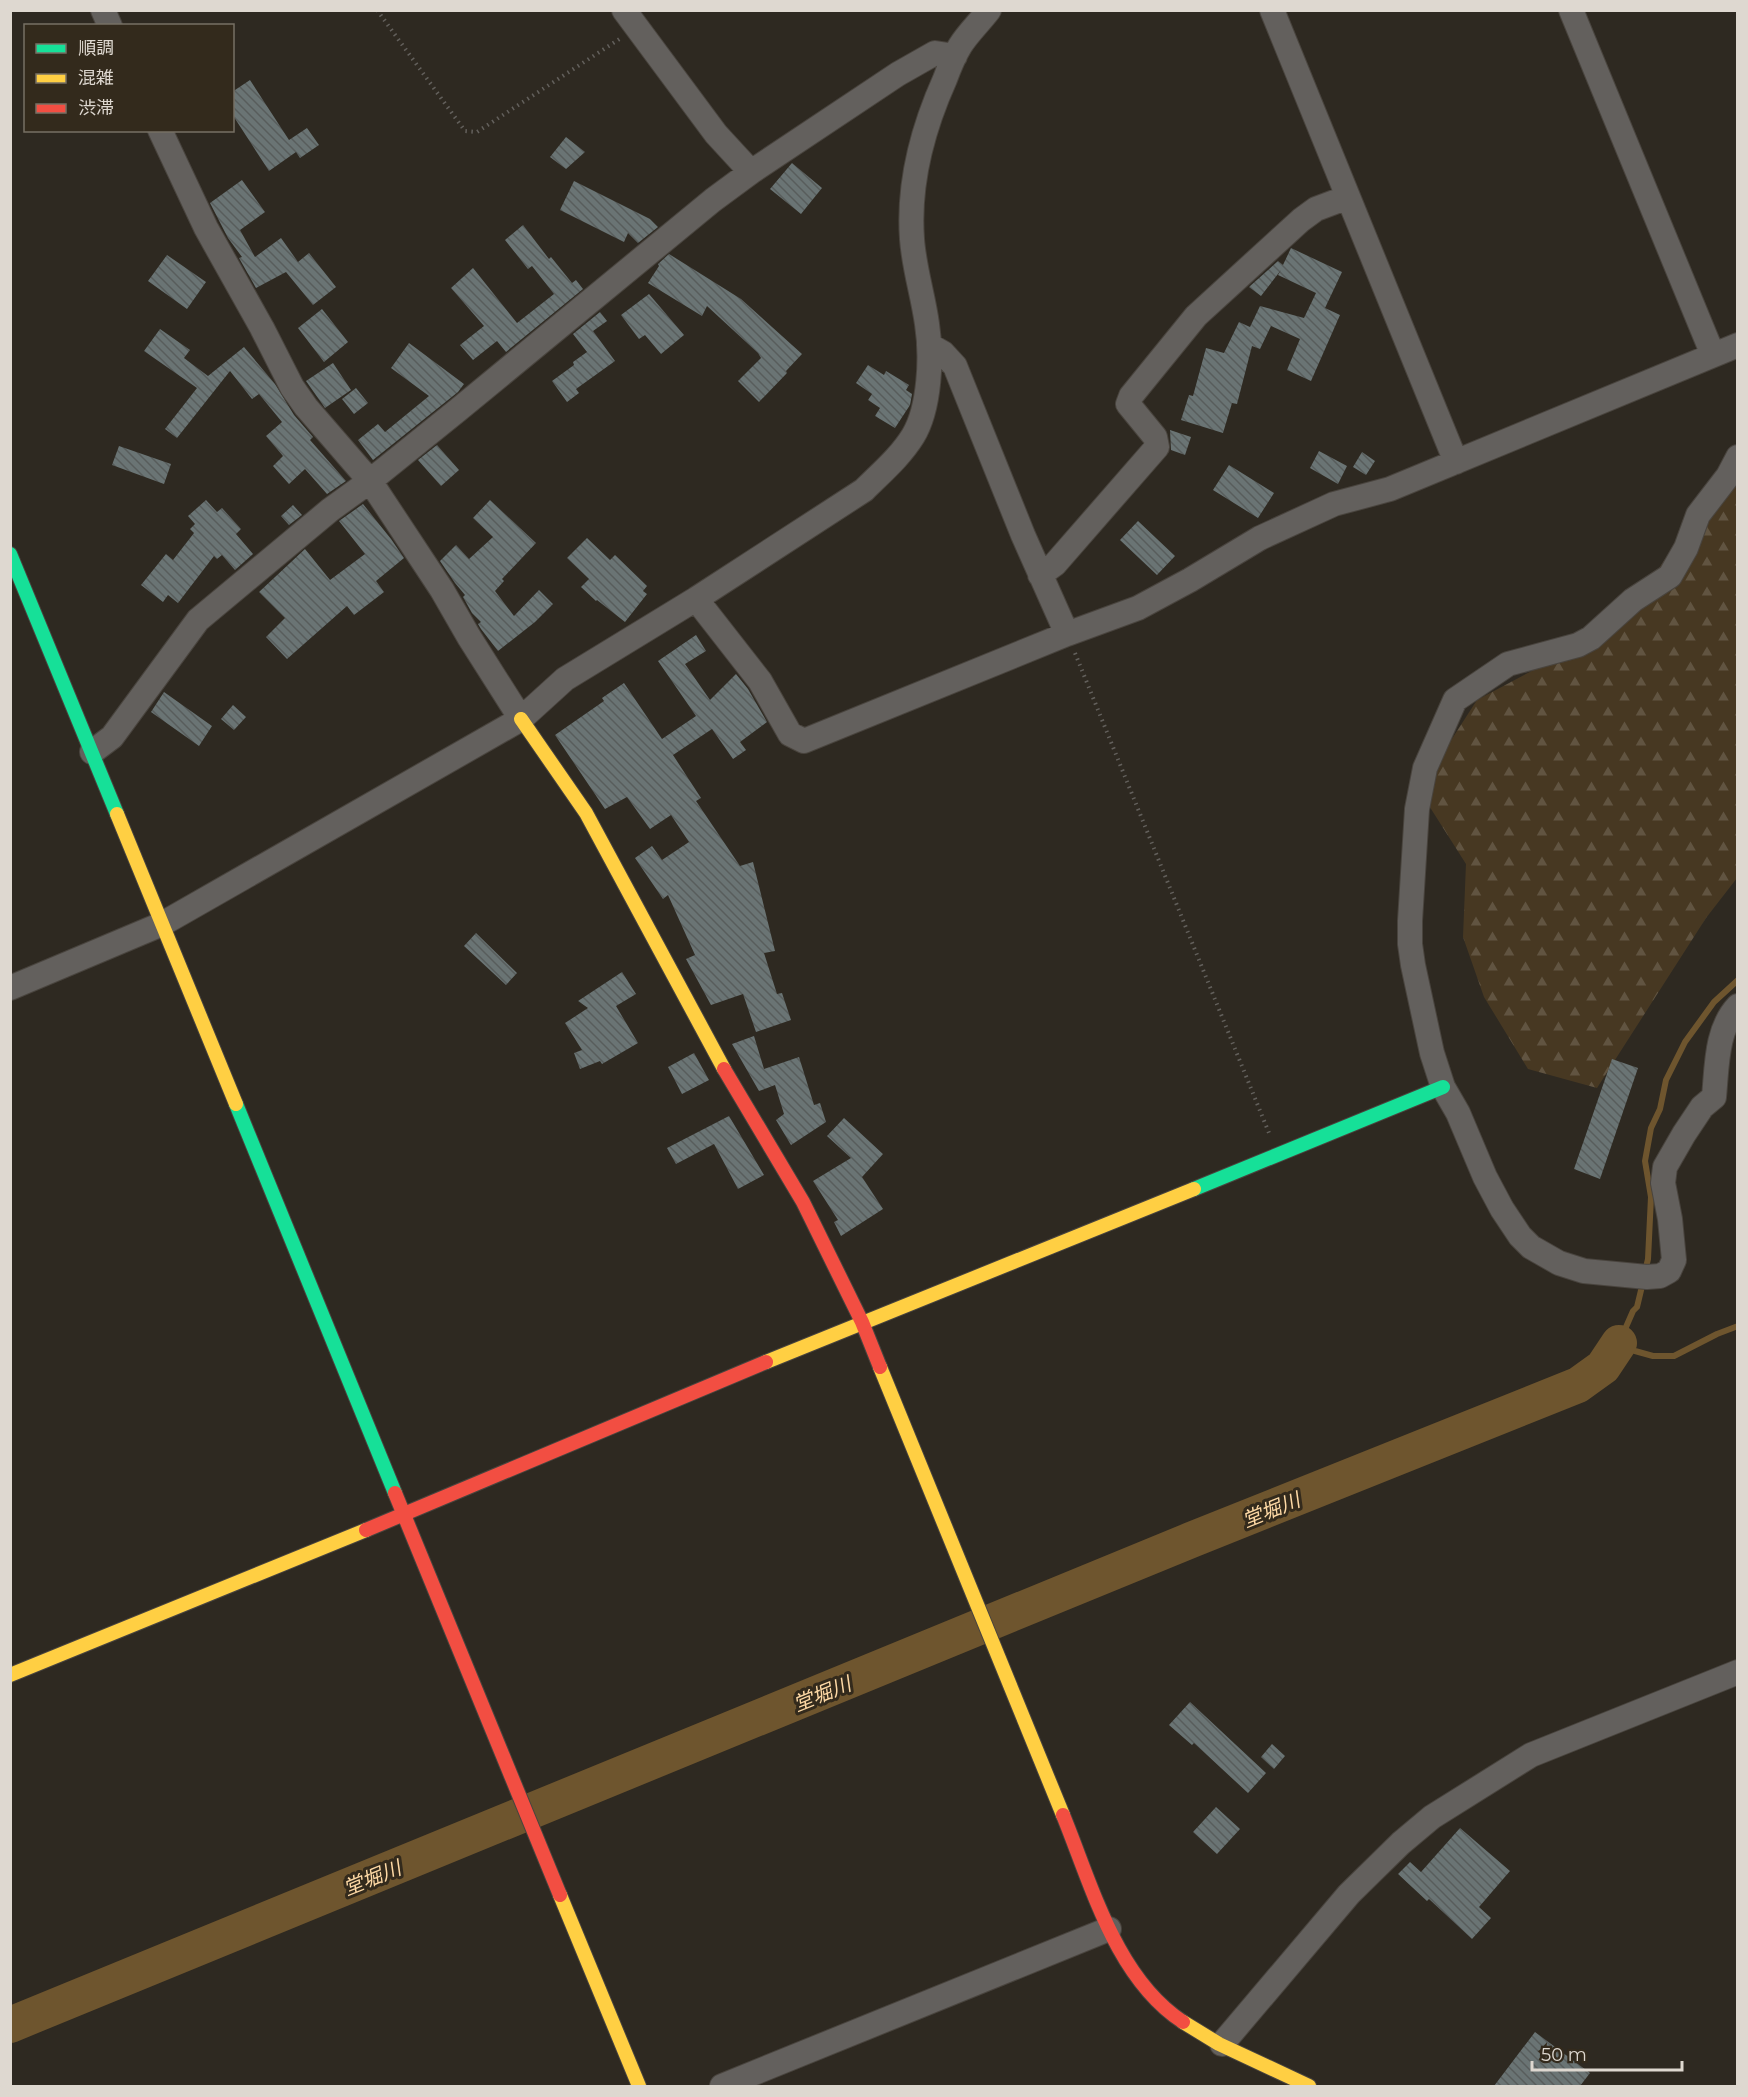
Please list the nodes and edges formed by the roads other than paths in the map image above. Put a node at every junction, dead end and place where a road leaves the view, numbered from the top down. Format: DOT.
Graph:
graph roads {
  1 [pos="104,10"];
  2 [pos="989,10"];
  3 [pos="1272,10"];
  4 [pos="1571,10"];
  5 [pos="630,19"];
  6 [pos="110,24"];
  7 [pos="955,56"];
  8 [pos="161,132"];
  9 [pos="751,172"];
  10 [pos="1348,197"];
  11 [pos="929,345"];
  12 [pos="1737,345"];
  13 [pos="1713,355"];
  14 [pos="1737,457"];
  15 [pos="1456,462"];
  16 [pos="370,481"];
  17 [pos="10,554"];
  18 [pos="1040,575"];
  19 [pos="696,599"];
  20 [pos="1067,634"];
  21 [pos="521,719"];
  22 [pos="92,752"];
  23 [pos="162,924"];
  24 [pos="10,988"];
  25 [pos="1737,1006"];
  26 [pos="1443,1087"];
  27 [pos="862,1322"];
  28 [pos="404,1514"];
  29 [pos="1737,1672"];
  30 [pos="10,1675"];
  31 [pos="1109,1929"];
  32 [pos="1222,2044"];
  33 [pos="639,2086"];
  34 [pos="722,2086"];
  35 [pos="1309,2086"];
  1 -- 6 [label="street"];
  2 -- 7 [label="street"];
  3 -- 10 [label="street"];
  4 -- 13 [label="street"];
  5 -- 9 [label="street"];
  7 -- 9 [label="street"];
  7 -- 11 [label="street"];
  8 -- 16 [label="street"];
  9 -- 16 [label="street"];
  10 -- 15 [label="street"];
  10 -- 18 [label="street"];
  11 -- 18 [label="street"];
  11 -- 19 [label="street"];
  12 -- 13 [label="street"];
  13 -- 15 [label="street"];
  14 -- 26 [label="street"];
  15 -- 20 [label="street"];
  16 -- 21 [label="street"];
  16 -- 22 [label="street"];
  17 -- 22 [label="street"];
  18 -- 20 [label="street"];
  19 -- 20 [label="street"];
  19 -- 21 [label="street"];
  21 -- 23 [label="street"];
  21 -- 27 [label="street"];
  22 -- 23 [label="street"];
  23 -- 24 [label="street"];
  23 -- 28 [label="street"];
  25 -- 26 [label="street"];
  26 -- 27 [label="street"];
  27 -- 28 [label="street"];
  27 -- 31 [label="street"];
  28 -- 30 [label="street"];
  28 -- 33 [label="street"];
  29 -- 32 [label="street"];
  31 -- 32 [label="street"];
  31 -- 34 [label="street"];
  32 -- 35 [label="street"];
}
